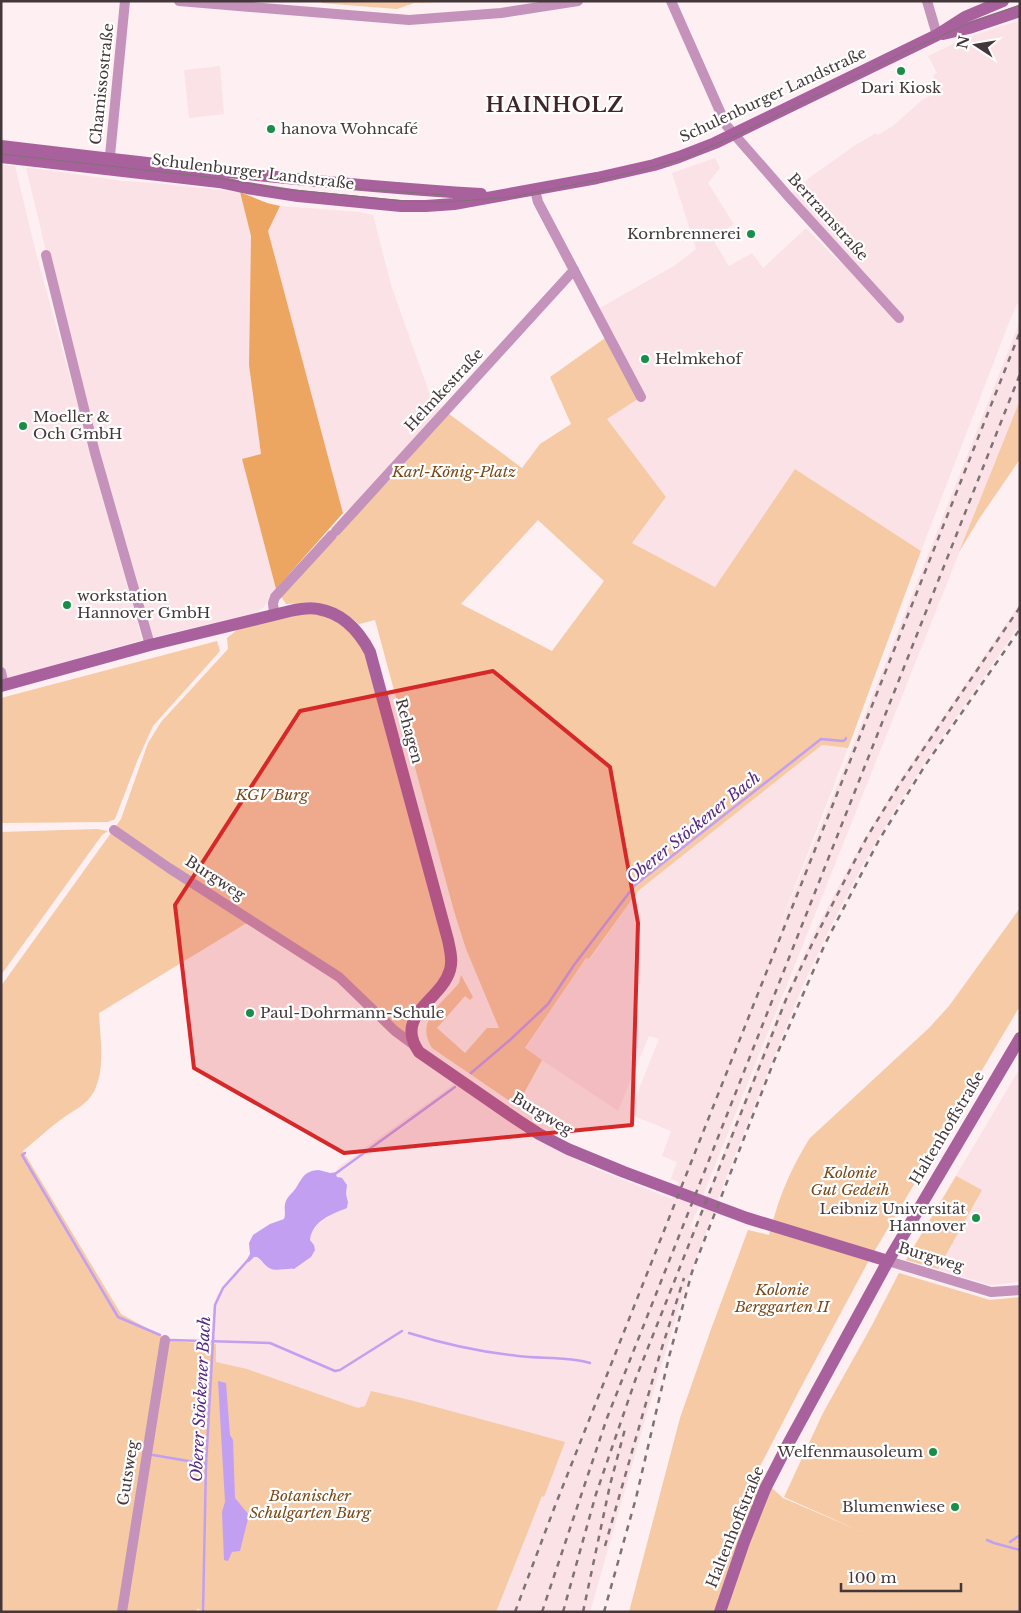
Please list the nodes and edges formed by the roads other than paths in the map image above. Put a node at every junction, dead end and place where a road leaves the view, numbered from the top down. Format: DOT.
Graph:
graph roads {
  1 [pos="125,1"];
  2 [pos="179,1"];
  3 [pos="578,1"];
  4 [pos="671,1"];
  5 [pos="927,1"];
  6 [pos="1003,1"];
  7 [pos="1020,11"];
  8 [pos="937,35"];
  9 [pos="735,135"];
  10 [pos="1,146"];
  11 [pos="1,157"];
  12 [pos="109,164"];
  13 [pos="535,190"];
  14 [pos="46,256"];
  15 [pos="574,270"];
  16 [pos="899,318"];
  17 [pos="641,398"];
  18 [pos="274,614"];
  19 [pos="150,645"];
  20 [pos="2,681"];
  21 [pos="114,830"];
  22 [pos="1020,1038"];
  23 [pos="414,1044"];
  24 [pos="888,1261"];
  25 [pos="1020,1290"];
  26 [pos="165,1340"];
  27 [pos="122,1612"];
  28 [pos="720,1612"];
  1 -- 12 [label="street, Chamissostraße"];
  2 -- 3 [label="street"];
  4 -- 9 [label="street, Bertramstraße"];
  5 -- 8 [label="street"];
  6 -- 8 [label="street, Schulenburger Landstraße"];
  7 -- 8 [label="street, Schulenburger Landstraße"];
  8 -- 9 [label="street, Schulenburger Landstraße"];
  9 -- 13 [label="street, Schulenburger Landstraße"];
  9 -- 16 [label="street, Bertramstraße"];
  10 -- 12 [label="street, Schulenburger Landstraße"];
  11 -- 12 [label="street, Schulenburger Landstraße"];
  12 -- 13 [label="street, Schulenburger Landstraße"];
  13 -- 15 [label="street"];
  14 -- 19 [label="street"];
  15 -- 17 [label="street"];
  15 -- 18 [label="street, Helmkestraße"];
  18 -- 19 [label="street, Rehagen"];
  18 -- 23 [label="street, Rehagen"];
  19 -- 20 [label="street, Rehagen"];
  21 -- 23 [label="street, Burgweg"];
  22 -- 24 [label="street, Haltenhoffstraße"];
  23 -- 24 [label="street, Burgweg"];
  24 -- 25 [label="street, Burgweg"];
  24 -- 28 [label="street, Haltenhoffstraße"];
  26 -- 27 [label="street, Gutsweg"];
}
